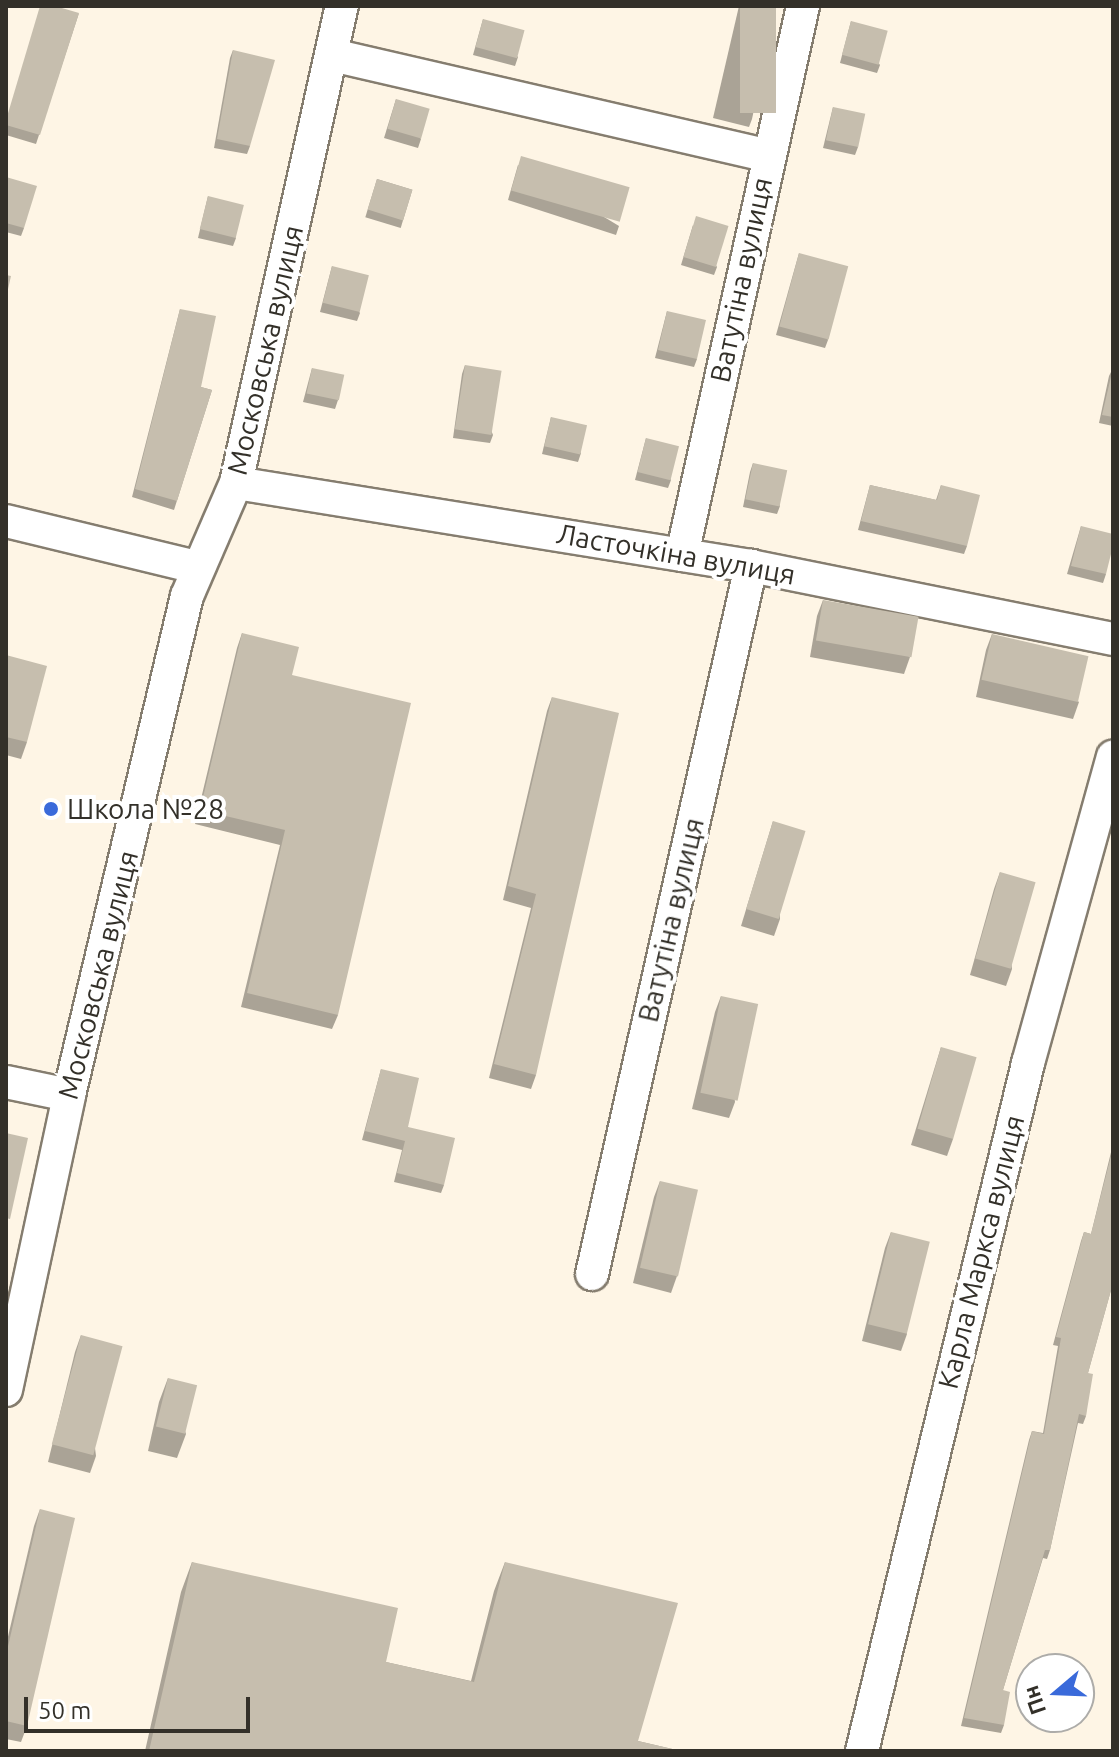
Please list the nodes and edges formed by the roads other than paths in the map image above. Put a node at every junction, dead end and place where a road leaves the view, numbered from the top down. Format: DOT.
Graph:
graph roads {
  1 [pos="342,6"];
  2 [pos="803,6"];
  3 [pos="332,55"];
  4 [pos="768,156"];
  5 [pos="236,483"];
  6 [pos="6,521"];
  7 [pos="682,555"];
  8 [pos="751,566"];
  9 [pos="196,567"];
  10 [pos="1113,639"];
  11 [pos="1113,757"];
  12 [pos="6,1082"];
  13 [pos="69,1095"];
  14 [pos="592,1274"];
  15 [pos="6,1390"];
  16 [pos="862,1751"];
  1 -- 3 [label="street, Московська вулиця"];
  2 -- 4 [label="street, Ватутіна вулиця"];
  3 -- 4 [label="street"];
  3 -- 5 [label="street, Московська вулиця"];
  4 -- 7 [label="street, Ватутіна вулиця"];
  5 -- 7 [label="street, Ласточкіна вулиця"];
  5 -- 9 [label="street, Московська вулиця"];
  6 -- 9 [label="street"];
  7 -- 8 [label="street, Ласточкіна вулиця"];
  8 -- 10 [label="street, Ласточкіна вулиця"];
  8 -- 14 [label="street, Ватутіна вулиця"];
  9 -- 13 [label="street, Московська вулиця"];
  11 -- 16 [label="street, Карла Маркса вулиця"];
  12 -- 13 [label="street"];
  13 -- 15 [label="street, Московська вулиця"];
}
